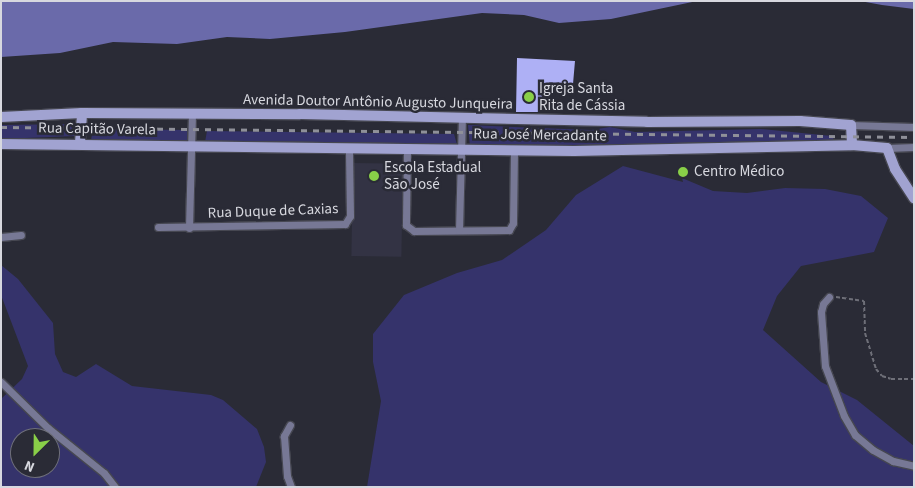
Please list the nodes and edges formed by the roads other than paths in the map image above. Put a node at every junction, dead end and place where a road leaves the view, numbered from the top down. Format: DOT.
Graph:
graph roads {
  1 [pos="82,113"];
  2 [pos="192,113"];
  3 [pos="1,117"];
  4 [pos="462,119"];
  5 [pos="851,125"];
  6 [pos="914,127"];
  7 [pos="80,143"];
  8 [pos="1,144"];
  9 [pos="852,145"];
  10 [pos="192,146"];
  11 [pos="914,147"];
  12 [pos="887,148"];
  13 [pos="349,149"];
  14 [pos="407,149"];
  15 [pos="462,149"];
  16 [pos="514,150"];
  17 [pos="914,198"];
  18 [pos="158,227"];
  19 [pos="190,228"];
  20 [pos="459,230"];
  21 [pos="21,235"];
  22 [pos="1,237"];
  23 [pos="829,297"];
  24 [pos="1,382"];
  25 [pos="290,425"];
  26 [pos="914,466"];
  27 [pos="115,487"];
  28 [pos="291,487"];
  1 -- 2 [label="street, Avenida Doutor Antônio Augusto Junqueira"];
  1 -- 3 [label="street, Avenida Doutor Antônio Augusto Junqueira"];
  1 -- 7 [label="street"];
  2 -- 4 [label="street, Avenida Doutor Antônio Augusto Junqueira"];
  2 -- 10 [label="street"];
  4 -- 5 [label="street, Avenida Doutor Antônio Augusto Junqueira"];
  4 -- 15 [label="street"];
  5 -- 6 [label="street, Avenida Doutor Antônio Augusto Junqueira"];
  5 -- 9 [label="street"];
  7 -- 8 [label="street, Rua Capitão Varela"];
  7 -- 10 [label="street, Rua Capitão Varela"];
  9 -- 12 [label="street, Rua José Mercadante"];
  9 -- 16 [label="street, Rua José Mercadante"];
  10 -- 13 [label="street, Rua José Mercadante"];
  10 -- 19 [label="street"];
  11 -- 12 [label="street"];
  12 -- 17 [label="street"];
  13 -- 14 [label="street, Rua José Mercadante"];
  13 -- 19 [label="street, Rua Duque de Caxias"];
  14 -- 15 [label="street, Rua José Mercadante"];
  14 -- 20 [label="street"];
  15 -- 16 [label="street, Rua José Mercadante"];
  15 -- 20 [label="street"];
  16 -- 20 [label="street"];
  18 -- 19 [label="street, Rua Duque de Caxias"];
  21 -- 22 [label="street"];
  23 -- 26 [label="street"];
  24 -- 27 [label="street"];
  25 -- 28 [label="street"];
}
